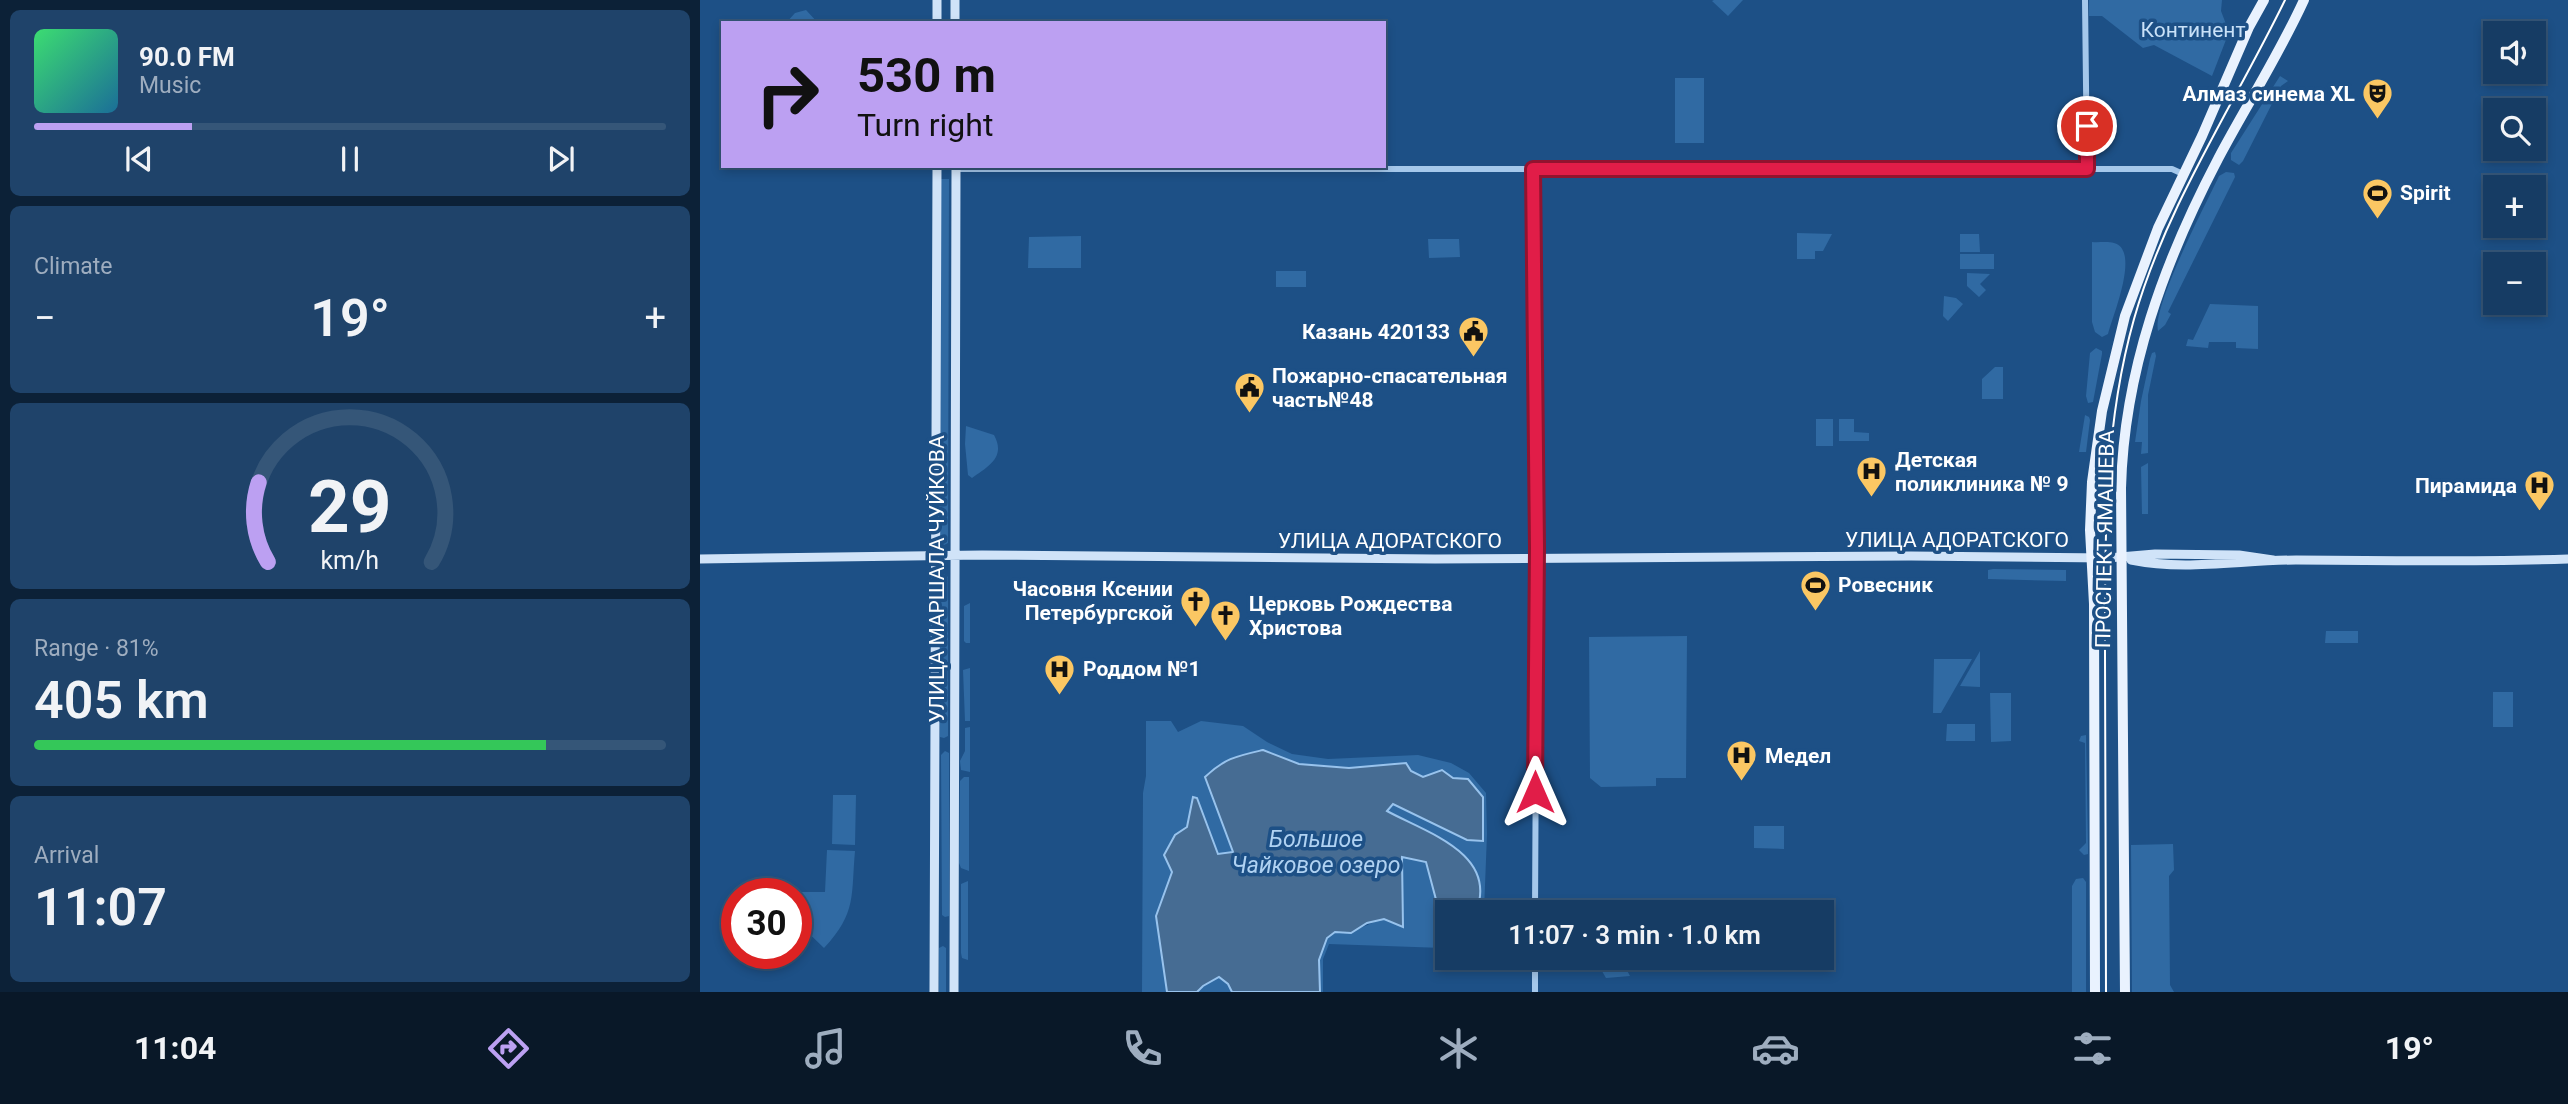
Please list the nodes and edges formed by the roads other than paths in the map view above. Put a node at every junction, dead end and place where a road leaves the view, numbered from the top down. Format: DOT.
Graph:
graph roads {
  1 [pos="937,0"];
  2 [pos="955,0"];
  3 [pos="2085,0"];
  4 [pos="2264,0"];
  5 [pos="2304,0"];
  6 [pos="937,21"];
  7 [pos="955,21"];
  8 [pos="937,168"];
  9 [pos="956,168"];
  10 [pos="1244,168"];
  11 [pos="1533,169"];
  12 [pos="2087,169"];
  13 [pos="2183,174"];
  14 [pos="955,555"];
  15 [pos="934,556"];
  16 [pos="1537,558"];
  17 [pos="2091,558"];
  18 [pos="2122,558"];
  19 [pos="700,559"];
  20 [pos="2568,559"];
  21 [pos="934,746"];
  22 [pos="954,746"];
  23 [pos="1535,900"];
  24 [pos="934,920"];
  25 [pos="954,920"];
  26 [pos="1535,970"];
  27 [pos="934,992"];
  28 [pos="954,992"];
  29 [pos="1535,992"];
  30 [pos="2095,992"];
  31 [pos="2125,992"];
  1 -- 6 [label="street"];
  2 -- 7 [label="street"];
  3 -- 12 [label="street"];
  4 -- 13 [label="main road, ПРОСПЕКТ ЯМАШЕВА"];
  5 -- 18 [label="main road, ПРОСПЕКТ ЯМАШЕВА"];
  8 -- 15 [label="street, УЛИЦА МАРШАЛА ЧУЙКОВА"];
  9 -- 14 [label="street, УЛИЦА МАРШАЛА ЧУЙКОВА"];
  10 -- 11 [label="street"];
  11 -- 12 [label="street"];
  11 -- 16 [label="street"];
  12 -- 13 [label="street"];
  13 -- 17 [label="main road, ПРОСПЕКТ ЯМАШЕВА"];
  14 -- 15 [label="street, УЛИЦА АДОРАТСКОГО"];
  14 -- 16 [label="street, УЛИЦА АДОРАТСКОГО"];
  14 -- 22 [label="street, УЛИЦА МАРШАЛА ЧУЙКОВА"];
  15 -- 19 [label="street, УЛИЦА АДОРАТСКОГО"];
  15 -- 21 [label="street, УЛИЦА МАРШАЛА ЧУЙКОВА"];
  16 -- 17 [label="street, УЛИЦА АДОРАТСКОГО"];
  16 -- 23 [label="street"];
  17 -- 18 [label="street, УЛИЦА АДОРАТСКОГО"];
  17 -- 30 [label="main road, ПРОСПЕКТ ЯМАШЕВА"];
  18 -- 20 [label="street, УЛИЦА АДОРАТСКОГО"];
  18 -- 31 [label="main road, ПРОСПЕКТ ЯМАШЕВА"];
  21 -- 22 [label="street"];
  21 -- 24 [label="street, УЛИЦА МАРШАЛА ЧУЙКОВА"];
  22 -- 25 [label="street, УЛИЦА МАРШАЛА ЧУЙКОВА"];
  24 -- 25 [label="street"];
  24 -- 27 [label="street, УЛИЦА МАРШАЛА ЧУЙКОВА"];
  25 -- 28 [label="street, УЛИЦА МАРШАЛА ЧУЙКОВА"];
  26 -- 29 [label="street"];
}
